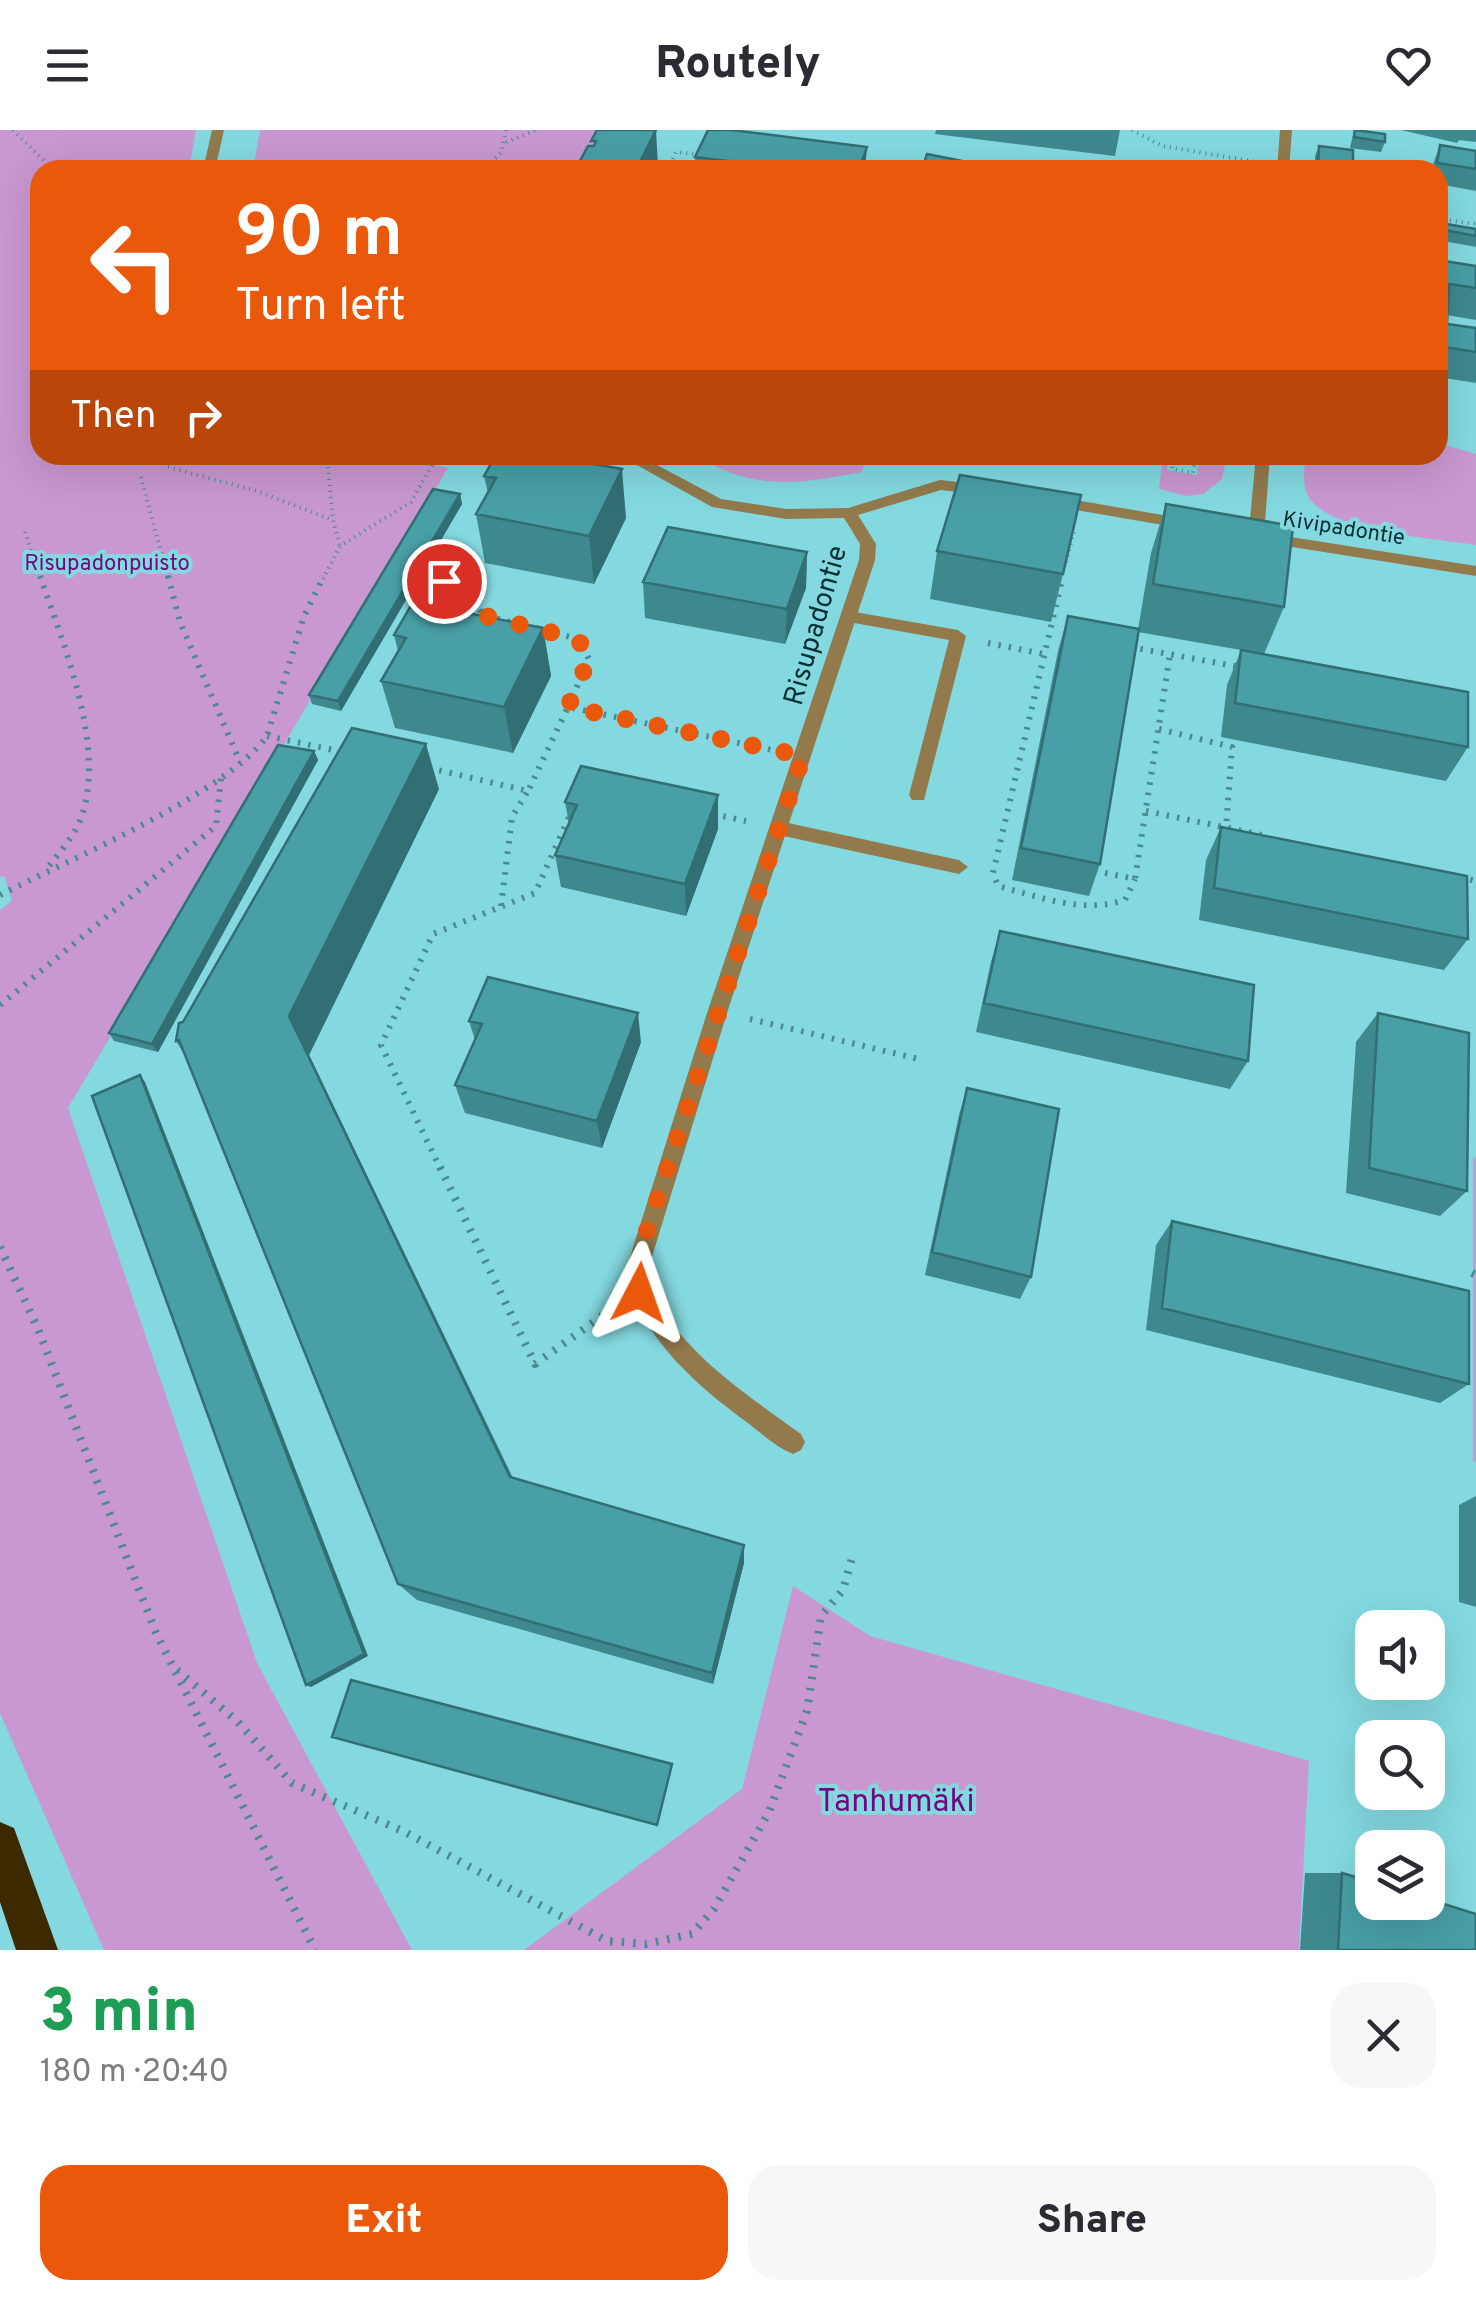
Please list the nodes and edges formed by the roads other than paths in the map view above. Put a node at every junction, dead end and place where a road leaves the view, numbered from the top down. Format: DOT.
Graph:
graph roads {
  1 [pos="218,130"];
  2 [pos="1286,130"];
  3 [pos="210,160"];
  4 [pos="1284,160"];
  5 [pos="645,465"];
  6 [pos="1262,465"];
  7 [pos="993,491"];
  8 [pos="1031,498"];
  9 [pos="849,512"];
  10 [pos="1203,527"];
  11 [pos="1221,530"];
  12 [pos="1256,536"];
  13 [pos="1476,571"];
  14 [pos="849,617"];
  15 [pos="918,795"];
  16 [pos="780,828"];
  17 [pos="959,866"];
  18 [pos="792,1442"];
  19 [pos="0,1842"];
  20 [pos="37,1950"];
  1 -- 3 [label="street"];
  2 -- 4 [label="street"];
  5 -- 9 [label="street"];
  6 -- 12 [label="street"];
  7 -- 9 [label="street"];
  8 -- 10 [label="street"];
  9 -- 14 [label="street, Risupadontie"];
  11 -- 12 [label="street, Kivipadontie"];
  12 -- 13 [label="street, Kivipadontie"];
  14 -- 15 [label="street"];
  14 -- 16 [label="street, Risupadontie"];
  16 -- 17 [label="street"];
  16 -- 18 [label="street, Risupadontie"];
  19 -- 20 [label="highway"];
}
